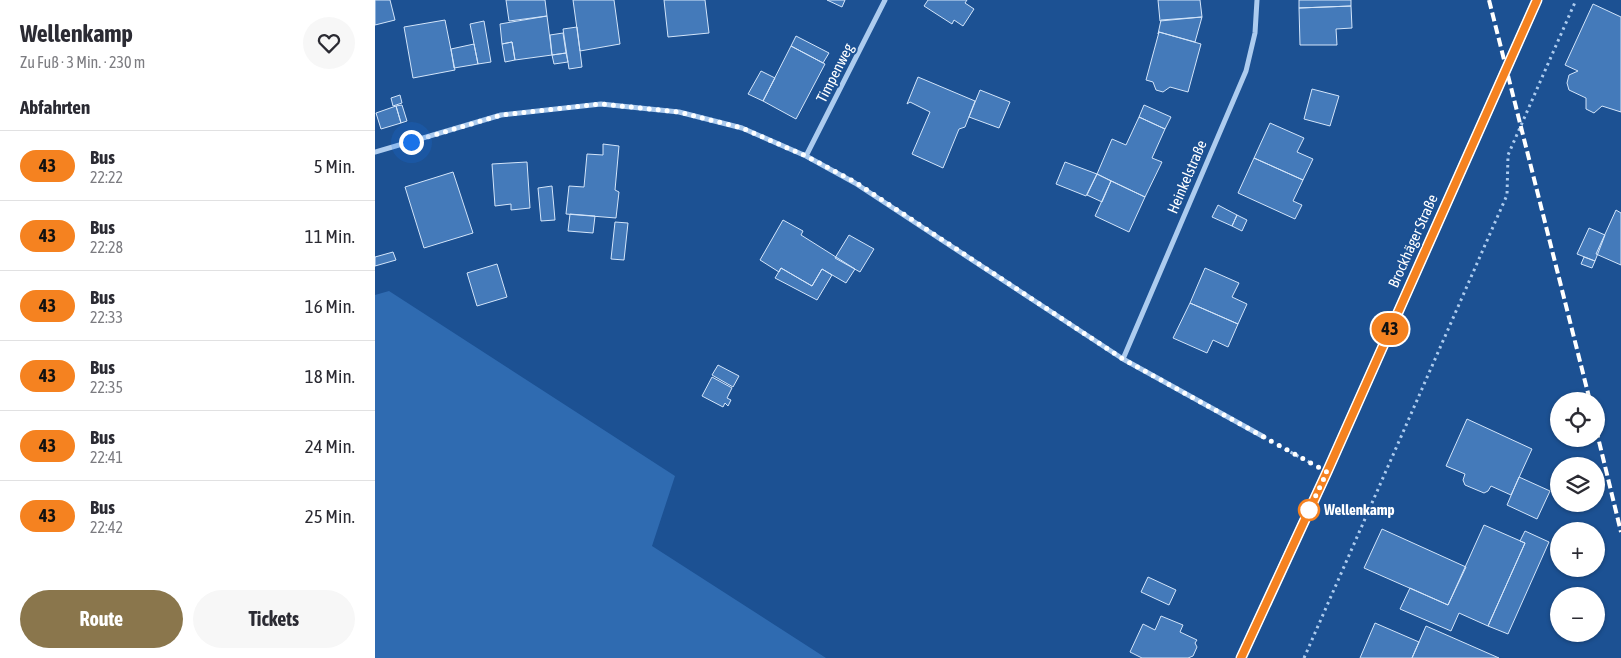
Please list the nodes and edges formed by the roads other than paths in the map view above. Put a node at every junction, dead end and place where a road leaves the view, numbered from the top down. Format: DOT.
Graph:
graph roads {
  1 [pos="885,0"];
  2 [pos="1257,0"];
  3 [pos="1537,0"];
  4 [pos="375,152"];
  5 [pos="806,156"];
  6 [pos="1123,359"];
  7 [pos="1264,437"];
  8 [pos="1241,658"];
  1 -- 5 [label="street, Timpenweg"];
  2 -- 6 [label="street, Heinkelstraße"];
  3 -- 8 [label="main road, Brockhäger Straße"];
  4 -- 5 [label="street"];
  5 -- 6 [label="street"];
  6 -- 7 [label="street"];
}
